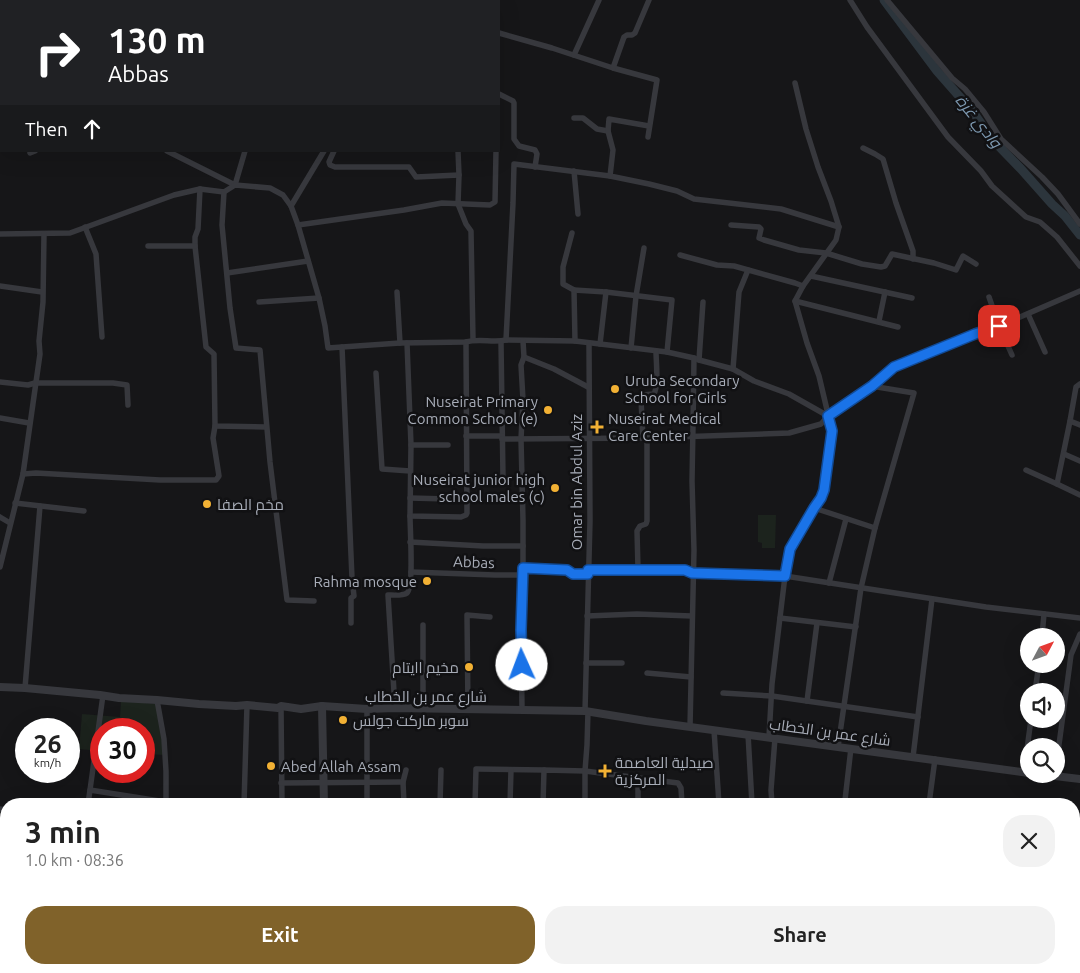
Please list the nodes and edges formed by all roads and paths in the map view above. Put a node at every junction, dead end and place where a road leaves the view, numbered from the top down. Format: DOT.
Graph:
graph roads {
  1 [pos="599,0"];
  2 [pos="649,0"];
  3 [pos="850,0"];
  4 [pos="887,0"];
  5 [pos="500,33"];
  6 [pos="574,55"];
  7 [pos="613,68"];
  8 [pos="795,83"];
  9 [pos="500,94"];
  10 [pos="574,118"];
  11 [pos="649,126"];
  12 [pos="608,131"];
  13 [pos="648,137"];
  14 [pos="863,148"];
  15 [pos="169,152"];
  16 [pos="245,152"];
  17 [pos="323,152"];
  18 [pos="334,152"];
  19 [pos="458,152"];
  20 [pos="496,152"];
  21 [pos="535,167"];
  22 [pos="574,171"];
  23 [pos="459,175"];
  24 [pos="610,176"];
  25 [pos="235,185"];
  26 [pos="200,189"];
  27 [pos="224,192"];
  28 [pos="458,204"];
  29 [pos="292,206"];
  30 [pos="578,214"];
  31 [pos="1080,224"];
  32 [pos="298,225"];
  33 [pos="731,225"];
  34 [pos="86,227"];
  35 [pos="839,227"];
  36 [pos="572,233"];
  37 [pos="0,234"];
  38 [pos="44,234"];
  39 [pos="148,246"];
  40 [pos="194,246"];
  41 [pos="644,248"];
  42 [pos="826,253"];
  43 [pos="680,255"];
  44 [pos="913,259"];
  45 [pos="308,261"];
  46 [pos="976,264"];
  47 [pos="1080,266"];
  48 [pos="748,270"];
  49 [pos="227,274"];
  50 [pos="811,276"];
  51 [pos="0,286"];
  52 [pos="803,286"];
  53 [pos="574,290"];
  54 [pos="1080,291"];
  55 [pos="42,292"];
  56 [pos="397,292"];
  57 [pos="606,292"];
  58 [pos="885,292"];
  59 [pos="636,296"];
  60 [pos="989,296"];
  61 [pos="318,298"];
  62 [pos="912,298"];
  63 [pos="795,301"];
  64 [pos="259,302"];
  65 [pos="703,302"];
  66 [pos="1028,314"];
  67 [pos="878,321"];
  68 [pos="898,326"];
  69 [pos="999,326"];
  70 [pos="102,337"];
  71 [pos="473,340"];
  72 [pos="504,341"];
  73 [pos="524,341"];
  74 [pos="575,341"];
  75 [pos="466,342"];
  76 [pos="400,343"];
  77 [pos="407,343"];
  78 [pos="589,343"];
  79 [pos="600,344"];
  80 [pos="342,347"];
  81 [pos="631,348"];
  82 [pos="656,351"];
  83 [pos="667,352"];
  84 [pos="1045,352"];
  85 [pos="1012,355"];
  86 [pos="524,357"];
  87 [pos="696,359"];
  88 [pos="733,369"];
  89 [pos="376,373"];
  90 [pos="0,382"];
  91 [pos="35,383"];
  92 [pos="1080,384"];
  93 [pos="872,386"];
  94 [pos="588,387"];
  95 [pos="128,405"];
  96 [pos="828,416"];
  97 [pos="0,418"];
  98 [pos="1070,421"];
  99 [pos="29,423"];
  100 [pos="1080,425"];
  101 [pos="215,426"];
  102 [pos="266,427"];
  103 [pos="466,436"];
  104 [pos="693,436"];
  105 [pos="502,438"];
  106 [pos="589,438"];
  107 [pos="645,438"];
  108 [pos="521,439"];
  109 [pos="411,445"];
  110 [pos="448,445"];
  111 [pos="1064,454"];
  112 [pos="1080,461"];
  113 [pos="1026,470"];
  114 [pos="410,471"];
  115 [pos="23,474"];
  116 [pos="503,478"];
  117 [pos="1057,484"];
  118 [pos="1080,495"];
  119 [pos="410,498"];
  120 [pos="448,499"];
  121 [pos="15,503"];
  122 [pos="40,506"];
  123 [pos="814,508"];
  124 [pos="84,511"];
  125 [pos="410,516"];
  126 [pos="0,517"];
  127 [pos="846,520"];
  128 [pos="10,523"];
  129 [pos="875,528"];
  130 [pos="410,542"];
  131 [pos="522,546"];
  132 [pos="0,568"];
  133 [pos="638,570"];
  134 [pos="523,571"];
  135 [pos="412,572"];
  136 [pos="588,572"];
  137 [pos="692,573"];
  138 [pos="785,576"];
  139 [pos="830,583"];
  140 [pos="860,588"];
  141 [pos="932,598"];
  142 [pos="314,601"];
  143 [pos="1044,614"];
  144 [pos="490,616"];
  145 [pos="587,616"];
  146 [pos="692,616"];
  147 [pos="780,618"];
  148 [pos="1080,618"];
  149 [pos="351,623"];
  150 [pos="817,623"];
  151 [pos="423,625"];
  152 [pos="856,627"];
  153 [pos="1043,628"];
  154 [pos="1080,634"];
  155 [pos="586,663"];
  156 [pos="622,663"];
  157 [pos="647,673"];
  158 [pos="691,677"];
  159 [pos="0,687"];
  160 [pos="25,688"];
  161 [pos="723,693"];
  162 [pos="104,695"];
  163 [pos="772,696"];
  164 [pos="157,700"];
  165 [pos="807,701"];
  166 [pos="247,705"];
  167 [pos="281,706"];
  168 [pos="322,706"];
  169 [pos="843,706"];
  170 [pos="395,708"];
  171 [pos="423,709"];
  172 [pos="522,709"];
  173 [pos="367,710"];
  174 [pos="468,710"];
  175 [pos="586,711"];
  176 [pos="918,717"];
  177 [pos="690,727"];
  178 [pos="714,730"];
  179 [pos="748,734"];
  180 [pos="772,738"];
  181 [pos="1060,738"];
  182 [pos="838,747"];
  183 [pos="851,748"];
  184 [pos="913,757"];
  185 [pos="936,759"];
  186 [pos="406,770"];
  187 [pos="440,770"];
  188 [pos="511,770"];
  189 [pos="544,770"];
  190 [pos="585,771"];
  191 [pos="1020,771"];
  192 [pos="1065,777"];
  193 [pos="638,778"];
  194 [pos="1080,779"];
  195 [pos="367,782"];
  196 [pos="403,782"];
  197 [pos="281,784"];
  198 [pos="324,784"];
  199 [pos="90,790"];
  200 [pos="89,798"];
  201 [pos="137,798"];
  202 [pos="166,798"];
  203 [pos="244,798"];
  204 [pos="282,798"];
  205 [pos="324,798"];
  206 [pos="367,798"];
  207 [pos="404,798"];
  208 [pos="440,798"];
  209 [pos="475,798"];
  210 [pos="510,798"];
  211 [pos="543,798"];
  212 [pos="585,798"];
  213 [pos="638,798"];
  214 [pos="682,798"];
  215 [pos="719,798"];
  216 [pos="752,798"];
  217 [pos="772,798"];
  218 [pos="845,798"];
  219 [pos="930,798"];
  1 -- 6 [label="street"];
  2 -- 7 [label="street"];
  3 -- 47 [label="street"];
  4 -- 31 [label="street"];
  5 -- 6 [label="street"];
  6 -- 7 [label="street"];
  7 -- 11 [label="street"];
  8 -- 35 [label="street"];
  9 -- 21 [label="street"];
  10 -- 12 [label="street"];
  11 -- 12 [label="street"];
  11 -- 13 [label="street"];
  12 -- 24 [label="street"];
  14 -- 44 [label="street"];
  15 -- 25 [label="street"];
  16 -- 25 [label="street"];
  17 -- 29 [label="street"];
  18 -- 23 [label="street"];
  19 -- 23 [label="street"];
  20 -- 28 [label="street"];
  21 -- 22 [label="street"];
  21 -- 72 [label="street"];
  22 -- 24 [label="street"];
  22 -- 30 [label="street"];
  23 -- 28 [label="street"];
  24 -- 35 [label="street"];
  25 -- 27 [label="street"];
  25 -- 29 [label="street"];
  26 -- 27 [label="street"];
  26 -- 34 [label="street"];
  26 -- 40 [label="street"];
  27 -- 49 [label="street"];
  28 -- 32 [label="street"];
  28 -- 71 [label="street"];
  29 -- 32 [label="street"];
  32 -- 45 [label="street"];
  33 -- 42 [label="street"];
  34 -- 38 [label="street"];
  34 -- 70 [label="street"];
  35 -- 42 [label="street"];
  36 -- 53 [label="street"];
  37 -- 38 [label="street"];
  38 -- 55 [label="street"];
  39 -- 40 [label="street"];
  40 -- 101 [label="street"];
  41 -- 59 [label="street"];
  42 -- 44 [label="street"];
  42 -- 50 [label="street"];
  43 -- 48 [label="street"];
  44 -- 46 [label="street"];
  45 -- 49 [label="street"];
  45 -- 61 [label="street"];
  48 -- 52 [label="street"];
  48 -- 88 [label="street"];
  49 -- 102 [label="street"];
  50 -- 52 [label="street"];
  50 -- 58 [label="street"];
  51 -- 55 [label="street"];
  52 -- 63 [label="street"];
  53 -- 57 [label="street"];
  53 -- 74 [label="street"];
  54 -- 66 [label="street"];
  55 -- 91 [label="street"];
  56 -- 76 [label="street"];
  57 -- 59 [label="street"];
  57 -- 79 [label="street"];
  58 -- 62 [label="street"];
  58 -- 67 [label="street"];
  59 -- 81 [label="street"];
  59 -- 83 [label="street"];
  60 -- 69 [label="street"];
  61 -- 64 [label="street"];
  61 -- 80 [label="street"];
  63 -- 67 [label="street"];
  63 -- 96 [label="street"];
  65 -- 87 [label="street"];
  66 -- 69 [label="street"];
  66 -- 84 [label="street"];
  67 -- 68 [label="street"];
  69 -- 85 [label="street"];
  69 -- 93 [label="street"];
  71 -- 72 [label="street"];
  71 -- 75 [label="street"];
  72 -- 73 [label="street"];
  72 -- 105 [label="street"];
  73 -- 74 [label="street"];
  73 -- 86 [label="street"];
  74 -- 78 [label="street"];
  75 -- 77 [label="street"];
  75 -- 103 [label="street"];
  76 -- 77 [label="street"];
  76 -- 80 [label="street"];
  77 -- 109 [label="street"];
  78 -- 79 [label="street"];
  78 -- 94 [label="street, Omar bin Abdul Aziz"];
  79 -- 81 [label="street"];
  80 -- 149 [label="street"];
  81 -- 82 [label="street"];
  82 -- 83 [label="street"];
  82 -- 107 [label="street"];
  83 -- 87 [label="street"];
  86 -- 94 [label="street"];
  86 -- 108 [label="street"];
  87 -- 88 [label="street"];
  87 -- 104 [label="street"];
  88 -- 96 [label="street"];
  89 -- 114 [label="street"];
  90 -- 91 [label="street"];
  91 -- 95 [label="street"];
  91 -- 99 [label="street"];
  92 -- 98 [label="street"];
  93 -- 96 [label="street"];
  93 -- 129 [label="street"];
  94 -- 106 [label="street, Omar bin Abdul Aziz"];
  96 -- 104 [label="street"];
  96 -- 123 [label="street"];
  97 -- 99 [label="street"];
  98 -- 100 [label="street"];
  98 -- 111 [label="street"];
  99 -- 115 [label="street"];
  101 -- 102 [label="street"];
  101 -- 115 [label="street"];
  102 -- 142 [label="street"];
  103 -- 105 [label="street"];
  103 -- 125 [label="street"];
  104 -- 107 [label="street"];
  104 -- 137 [label="street"];
  105 -- 108 [label="street"];
  105 -- 116 [label="street"];
  106 -- 107 [label="street"];
  106 -- 108 [label="street"];
  106 -- 136 [label="street, Omar bin Abdul Aziz"];
  107 -- 133 [label="street"];
  108 -- 131 [label="street"];
  109 -- 110 [label="street"];
  109 -- 114 [label="street"];
  111 -- 112 [label="street"];
  111 -- 117 [label="street"];
  113 -- 117 [label="street"];
  114 -- 119 [label="street"];
  115 -- 121 [label="street"];
  117 -- 118 [label="street"];
  119 -- 120 [label="street"];
  119 -- 125 [label="street"];
  121 -- 122 [label="street"];
  121 -- 128 [label="street"];
  122 -- 124 [label="street"];
  122 -- 160 [label="street"];
  123 -- 127 [label="street"];
  123 -- 138 [label="street"];
  125 -- 130 [label="street"];
  126 -- 128 [label="street"];
  127 -- 129 [label="street"];
  127 -- 139 [label="street"];
  128 -- 132 [label="street"];
  129 -- 140 [label="street"];
  130 -- 131 [label="street"];
  130 -- 135 [label="street"];
  131 -- 134 [label="street"];
  133 -- 136 [label="street, Abbas"];
  133 -- 137 [label="street, Abbas"];
  134 -- 135 [label="street, Abbas"];
  134 -- 136 [label="street, Abbas"];
  134 -- 172 [label="street"];
  135 -- 170 [label="street"];
  136 -- 145 [label="street, Omar bin Abdul Aziz"];
  137 -- 138 [label="street, Abbas"];
  137 -- 146 [label="street"];
  138 -- 139 [label="street, Abbas"];
  138 -- 147 [label="street"];
  139 -- 140 [label="street, Abbas"];
  140 -- 141 [label="street, Abbas"];
  140 -- 152 [label="street"];
  141 -- 143 [label="street, Abbas"];
  141 -- 176 [label="street"];
  143 -- 148 [label="street, Abbas"];
  143 -- 153 [label="street"];
  144 -- 174 [label="street"];
  145 -- 146 [label="street"];
  145 -- 155 [label="street, Omar bin Abdul Aziz"];
  146 -- 158 [label="street"];
  147 -- 150 [label="street"];
  147 -- 163 [label="street"];
  150 -- 152 [label="street"];
  150 -- 165 [label="street"];
  151 -- 171 [label="street"];
  152 -- 169 [label="street"];
  154 -- 181 [label="street"];
  155 -- 156 [label="street"];
  155 -- 175 [label="street, Omar bin Abdul Aziz"];
  157 -- 158 [label="street"];
  158 -- 177 [label="street"];
  159 -- 160 [label="street, شارع عمر بن الخطاب"];
  160 -- 162 [label="street, شارع عمر بن الخطاب"];
  161 -- 163 [label="street"];
  162 -- 164 [label="street, شارع عمر بن الخطاب"];
  162 -- 199 [label="street"];
  163 -- 165 [label="street"];
  163 -- 180 [label="street"];
  164 -- 166 [label="street, شارع عمر بن الخطاب"];
  164 -- 202 [label="street"];
  165 -- 169 [label="street"];
  166 -- 167 [label="street, شارع عمر بن الخطاب"];
  166 -- 203 [label="street"];
  167 -- 168 [label="street, شارع عمر بن الخطاب"];
  167 -- 197 [label="street"];
  168 -- 173 [label="street, شارع عمر بن الخطاب"];
  168 -- 198 [label="street"];
  169 -- 176 [label="street"];
  169 -- 182 [label="street"];
  170 -- 171 [label="street, شارع عمر بن الخطاب"];
  170 -- 173 [label="street, شارع عمر بن الخطاب"];
  171 -- 174 [label="street, شارع عمر بن الخطاب"];
  172 -- 174 [label="street, شارع عمر بن الخطاب"];
  172 -- 175 [label="street, شارع عمر بن الخطاب"];
  173 -- 195 [label="street"];
  175 -- 177 [label="street, شارع عمر بن الخطاب"];
  175 -- 190 [label="street, Omar bin Abdul Aziz"];
  176 -- 184 [label="street"];
  177 -- 178 [label="street, شارع عمر بن الخطاب"];
  178 -- 179 [label="street, شارع عمر بن الخطاب"];
  178 -- 215 [label="street"];
  179 -- 180 [label="street, شارع عمر بن الخطاب"];
  179 -- 216 [label="street"];
  180 -- 182 [label="street, شارع عمر بن الخطاب"];
  180 -- 217 [label="street"];
  182 -- 183 [label="street, شارع عمر بن الخطاب"];
  183 -- 184 [label="street, شارع عمر بن الخطاب"];
  183 -- 218 [label="street"];
  184 -- 185 [label="street, شارع عمر بن الخطاب"];
  185 -- 191 [label="street, شارع عمر بن الخطاب"];
  185 -- 219 [label="street"];
  186 -- 196 [label="street"];
  187 -- 208 [label="street"];
  188 -- 189 [label="street"];
  188 -- 209 [label="street"];
  188 -- 210 [label="street"];
  189 -- 190 [label="street"];
  189 -- 211 [label="street"];
  190 -- 193 [label="street"];
  190 -- 212 [label="street, Omar bin Abdul Aziz"];
  192 -- 194 [label="street"];
  193 -- 213 [label="street"];
  193 -- 214 [label="street"];
  195 -- 196 [label="street"];
  195 -- 198 [label="street"];
  195 -- 206 [label="street"];
  196 -- 207 [label="street"];
  197 -- 198 [label="street"];
  197 -- 204 [label="street"];
  198 -- 205 [label="street"];
  199 -- 200 [label="street"];
  199 -- 201 [label="street"];
}
